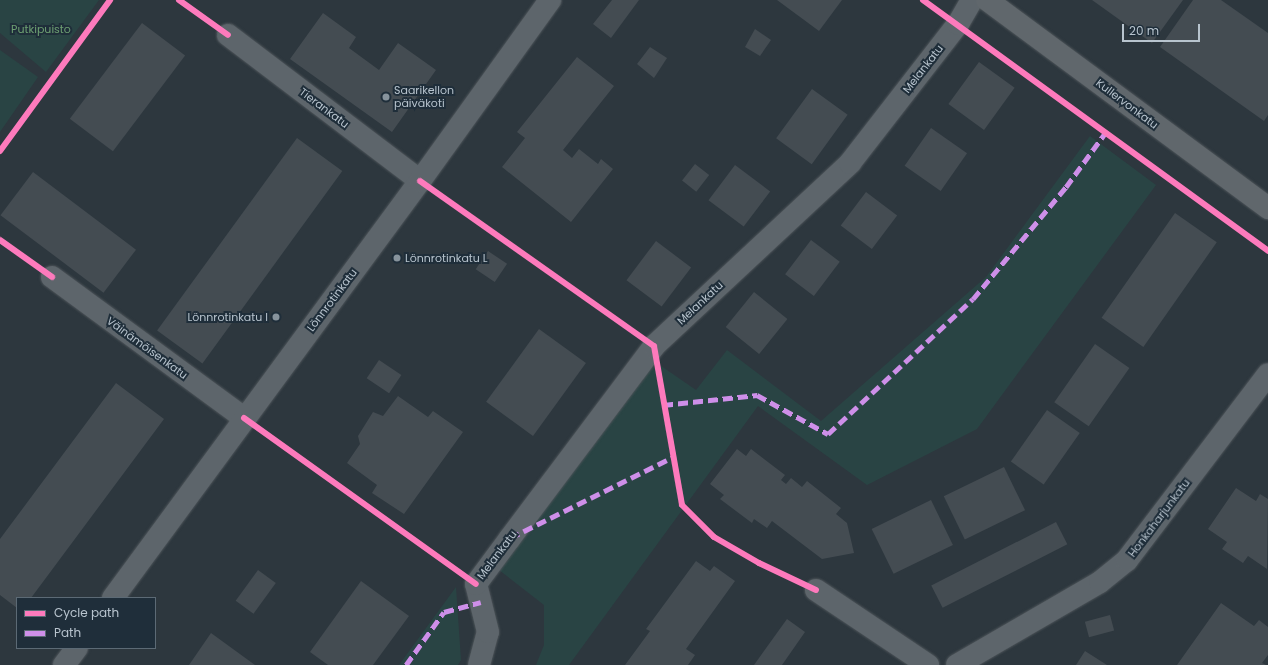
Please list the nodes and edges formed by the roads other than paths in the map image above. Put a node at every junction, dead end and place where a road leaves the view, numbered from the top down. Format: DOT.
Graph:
graph roads {
  1 [pos="550,0"];
  2 [pos="972,0"];
  3 [pos="987,0"];
  4 [pos="228,35"];
  5 [pos="420,181"];
  6 [pos="1268,208"];
  7 [pos="52,277"];
  8 [pos="1268,374"];
  9 [pos="244,418"];
  10 [pos="816,590"];
  11 [pos="114,597"];
  12 [pos="76,649"];
  13 [pos="64,665"];
  14 [pos="479,665"];
  15 [pos="928,665"];
  16 [pos="957,665"];
  1 -- 5 [label="street, Lönnrotinkatu"];
  2 -- 14 [label="street, Melankatu"];
  3 -- 6 [label="main road, Kullervonkatu"];
  4 -- 5 [label="street, Tierankatu"];
  5 -- 9 [label="street, Lönnrotinkatu"];
  7 -- 9 [label="street, Väinämöisenkatu"];
  8 -- 16 [label="street, Honkaharjunkatu"];
  9 -- 11 [label="street, Lönnrotinkatu"];
  10 -- 15 [label="street"];
  12 -- 13 [label="street"];
}
